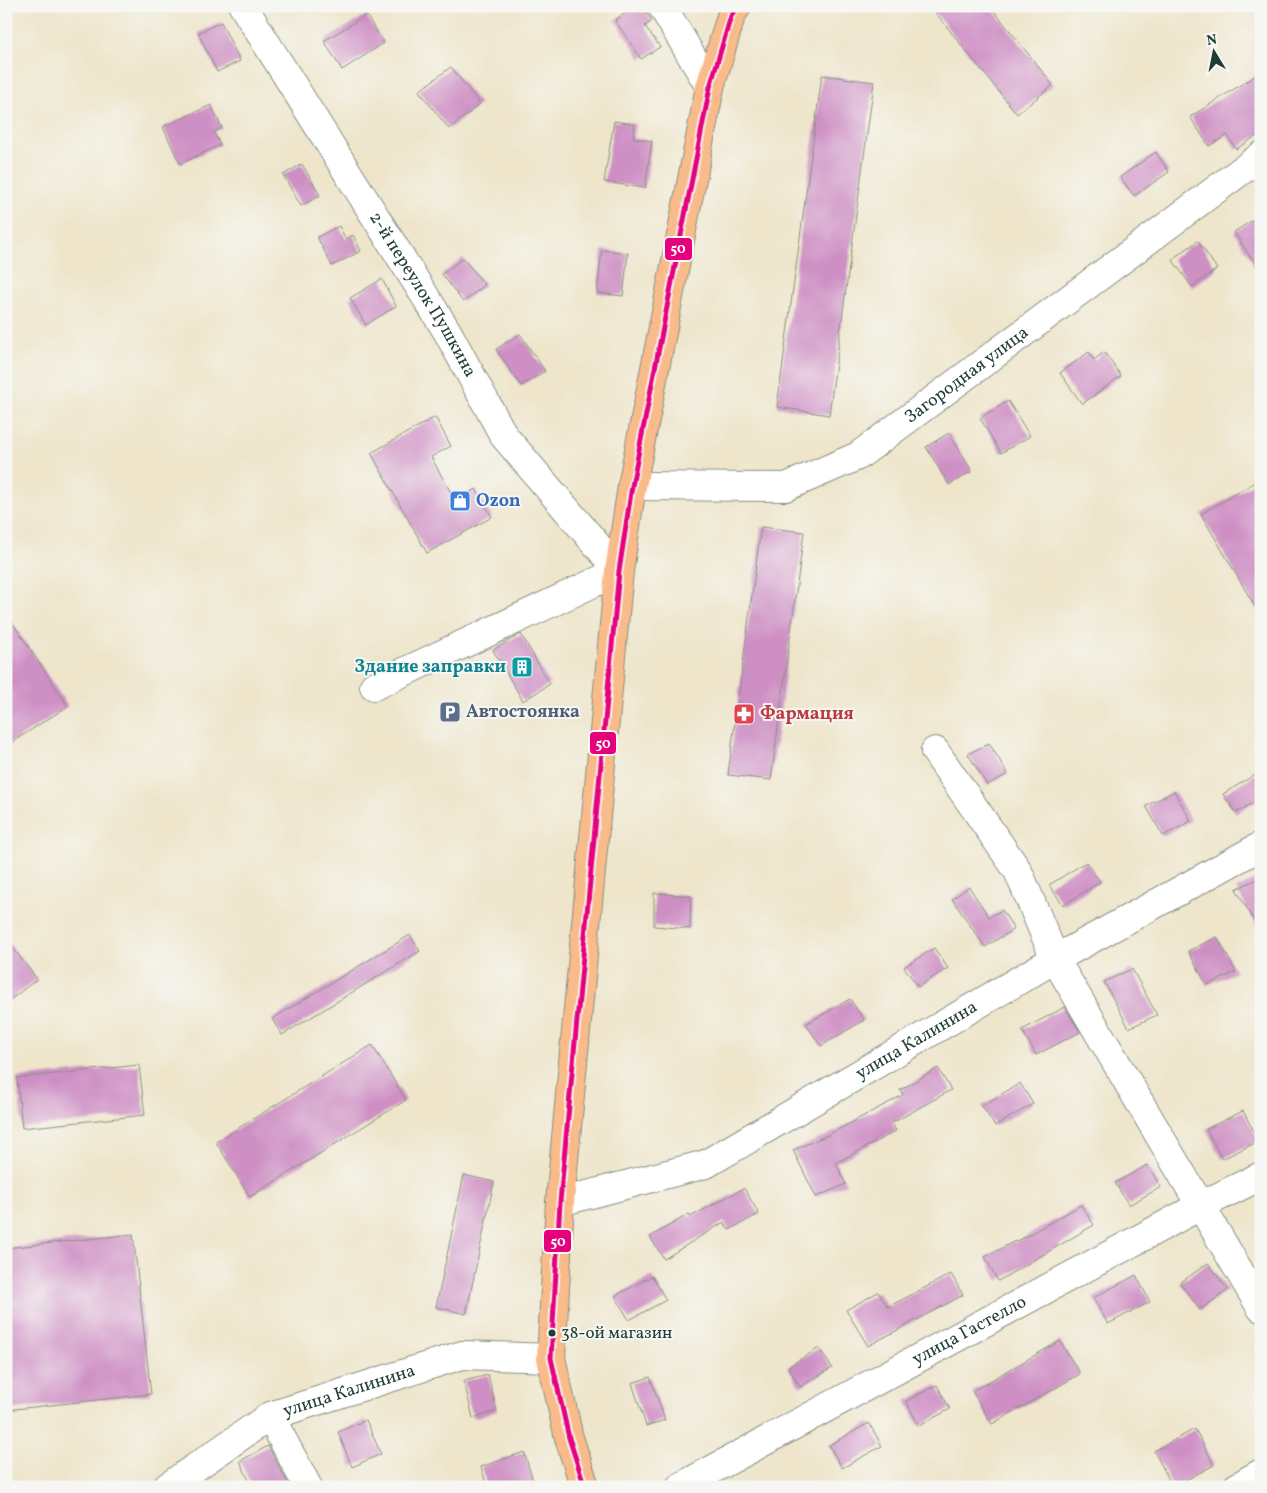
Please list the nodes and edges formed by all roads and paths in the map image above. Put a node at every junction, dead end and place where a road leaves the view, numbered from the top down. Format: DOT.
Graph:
graph roads {
  1 [pos="243,6"];
  2 [pos="662,6"];
  3 [pos="737,6"];
  4 [pos="710,87"];
  5 [pos="1261,156"];
  6 [pos="632,486"];
  7 [pos="619,571"];
  8 [pos="374,686"];
  9 [pos="935,751"];
  10 [pos="1261,846"];
  11 [pos="1055,960"];
  12 [pos="1261,1176"];
  13 [pos="560,1202"];
  14 [pos="1200,1206"];
  15 [pos="1261,1308"];
  16 [pos="551,1358"];
  17 [pos="270,1416"];
  18 [pos="1261,1473"];
  19 [pos="167,1487"];
  20 [pos="308,1487"];
  21 [pos="585,1487"];
  22 [pos="680,1487"];
  23 [pos="1237,1487"];
  1 -- 7 [label="street, 2-й переулок Пушкина"];
  2 -- 4 [label="street"];
  3 -- 4 [label="main road"];
  4 -- 6 [label="main road"];
  5 -- 6 [label="street, Загородная улица"];
  6 -- 7 [label="main road"];
  7 -- 8 [label="street"];
  7 -- 13 [label="main road"];
  9 -- 11 [label="street"];
  10 -- 11 [label="street, улица Калинина"];
  11 -- 13 [label="street, улица Калинина"];
  11 -- 14 [label="street"];
  12 -- 14 [label="street, улица Гастелло"];
  13 -- 16 [label="main road"];
  14 -- 15 [label="street"];
  14 -- 22 [label="street, улица Гастелло"];
  16 -- 17 [label="street, улица Калинина"];
  16 -- 21 [label="main road"];
  17 -- 19 [label="street, улица Калинина"];
  17 -- 20 [label="street"];
  18 -- 23 [label="street"];
}
